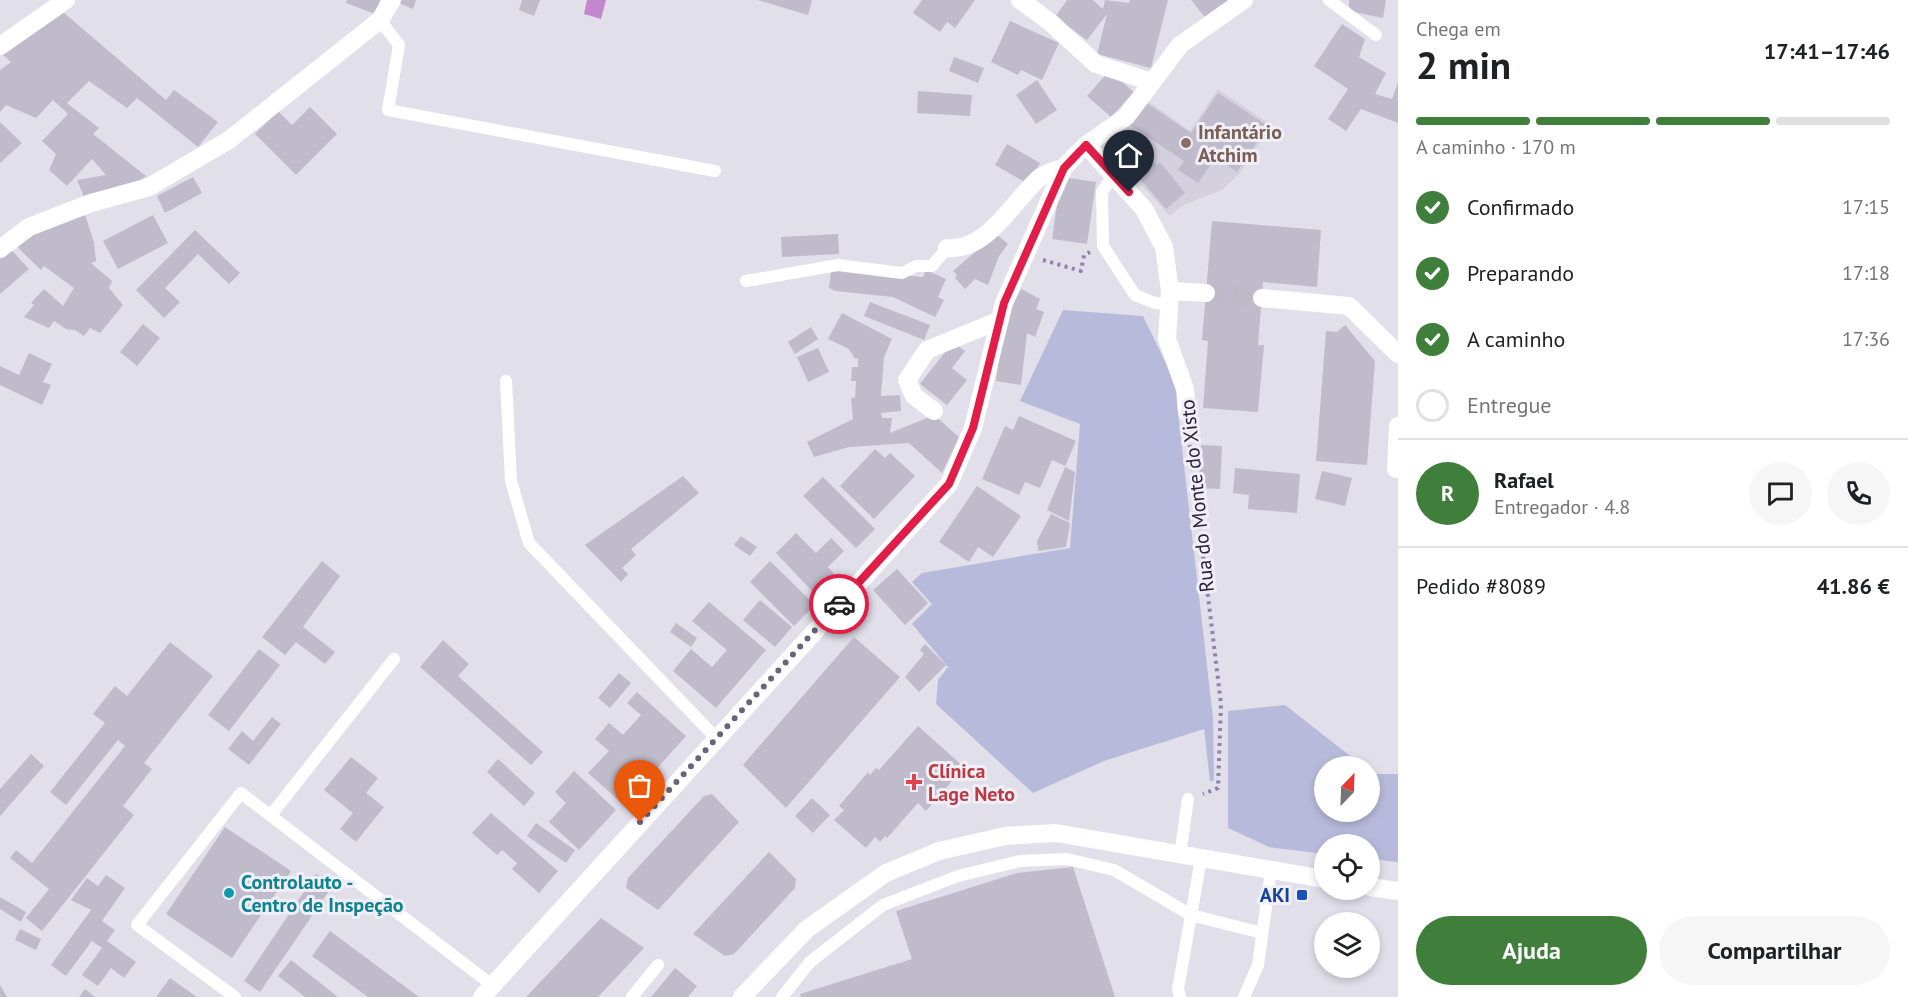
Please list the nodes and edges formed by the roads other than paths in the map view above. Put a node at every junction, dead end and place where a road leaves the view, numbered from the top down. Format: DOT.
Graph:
graph roads {
  1 [pos="66,0"];
  2 [pos="392,0"];
  3 [pos="1020,0"];
  4 [pos="1244,0"];
  5 [pos="1329,0"];
  6 [pos="380,20"];
  7 [pos="1376,35"];
  8 [pos="0,46"];
  9 [pos="1152,82"];
  10 [pos="1086,145"];
  11 [pos="1064,168"];
  12 [pos="715,171"];
  13 [pos="1114,175"];
  14 [pos="947,248"];
  15 [pos="0,249"];
  16 [pos="746,281"];
  17 [pos="1206,293"];
  18 [pos="1170,297"];
  19 [pos="1262,298"];
  20 [pos="1000,320"];
  21 [pos="1398,354"];
  22 [pos="506,381"];
  23 [pos="934,411"];
  24 [pos="1187,412"];
  25 [pos="1398,426"];
  26 [pos="1397,470"];
  27 [pos="394,659"];
  28 [pos="717,739"];
  29 [pos="1188,799"];
  30 [pos="271,815"];
  31 [pos="1180,855"];
  32 [pos="1201,859"];
  33 [pos="1271,870"];
  34 [pos="1314,877"];
  35 [pos="1380,888"];
  36 [pos="1398,891"];
  37 [pos="1191,915"];
  38 [pos="1262,933"];
  39 [pos="658,965"];
  40 [pos="487,991"];
  41 [pos="235,997"];
  42 [pos="632,997"];
  43 [pos="742,997"];
  44 [pos="782,997"];
  45 [pos="1180,997"];
  46 [pos="1244,997"];
  1 -- 8 [label="street"];
  2 -- 6 [label="street"];
  3 -- 9 [label="street"];
  4 -- 9 [label="street"];
  5 -- 7 [label="lane"];
  6 -- 12 [label="lane"];
  6 -- 15 [label="street"];
  9 -- 10 [label="street"];
  10 -- 11 [label="street"];
  10 -- 13 [label="street, Rua do Monte do Xisto"];
  11 -- 14 [label="street"];
  11 -- 20 [label="street"];
  13 -- 18 [label="street, Rua do Monte do Xisto"];
  13 -- 18 [label="lane"];
  14 -- 16 [label="lane"];
  17 -- 18 [label="street"];
  18 -- 24 [label="street, Rua do Monte do Xisto"];
  19 -- 21 [label="street"];
  20 -- 23 [label="street"];
  20 -- 28 [label="street"];
  22 -- 28 [label="lane"];
  25 -- 26 [label="street"];
  27 -- 30 [label="lane"];
  28 -- 40 [label="street"];
  29 -- 31 [label="lane"];
  30 -- 40 [label="lane"];
  30 -- 41 [label="lane"];
  31 -- 32 [label="street"];
  31 -- 43 [label="street"];
  32 -- 33 [label="street"];
  32 -- 37 [label="lane"];
  33 -- 34 [label="street"];
  33 -- 38 [label="lane"];
  35 -- 36 [label="street"];
  37 -- 38 [label="lane"];
  37 -- 44 [label="lane"];
  37 -- 45 [label="lane"];
  38 -- 46 [label="lane"];
  39 -- 42 [label="lane"];
}
